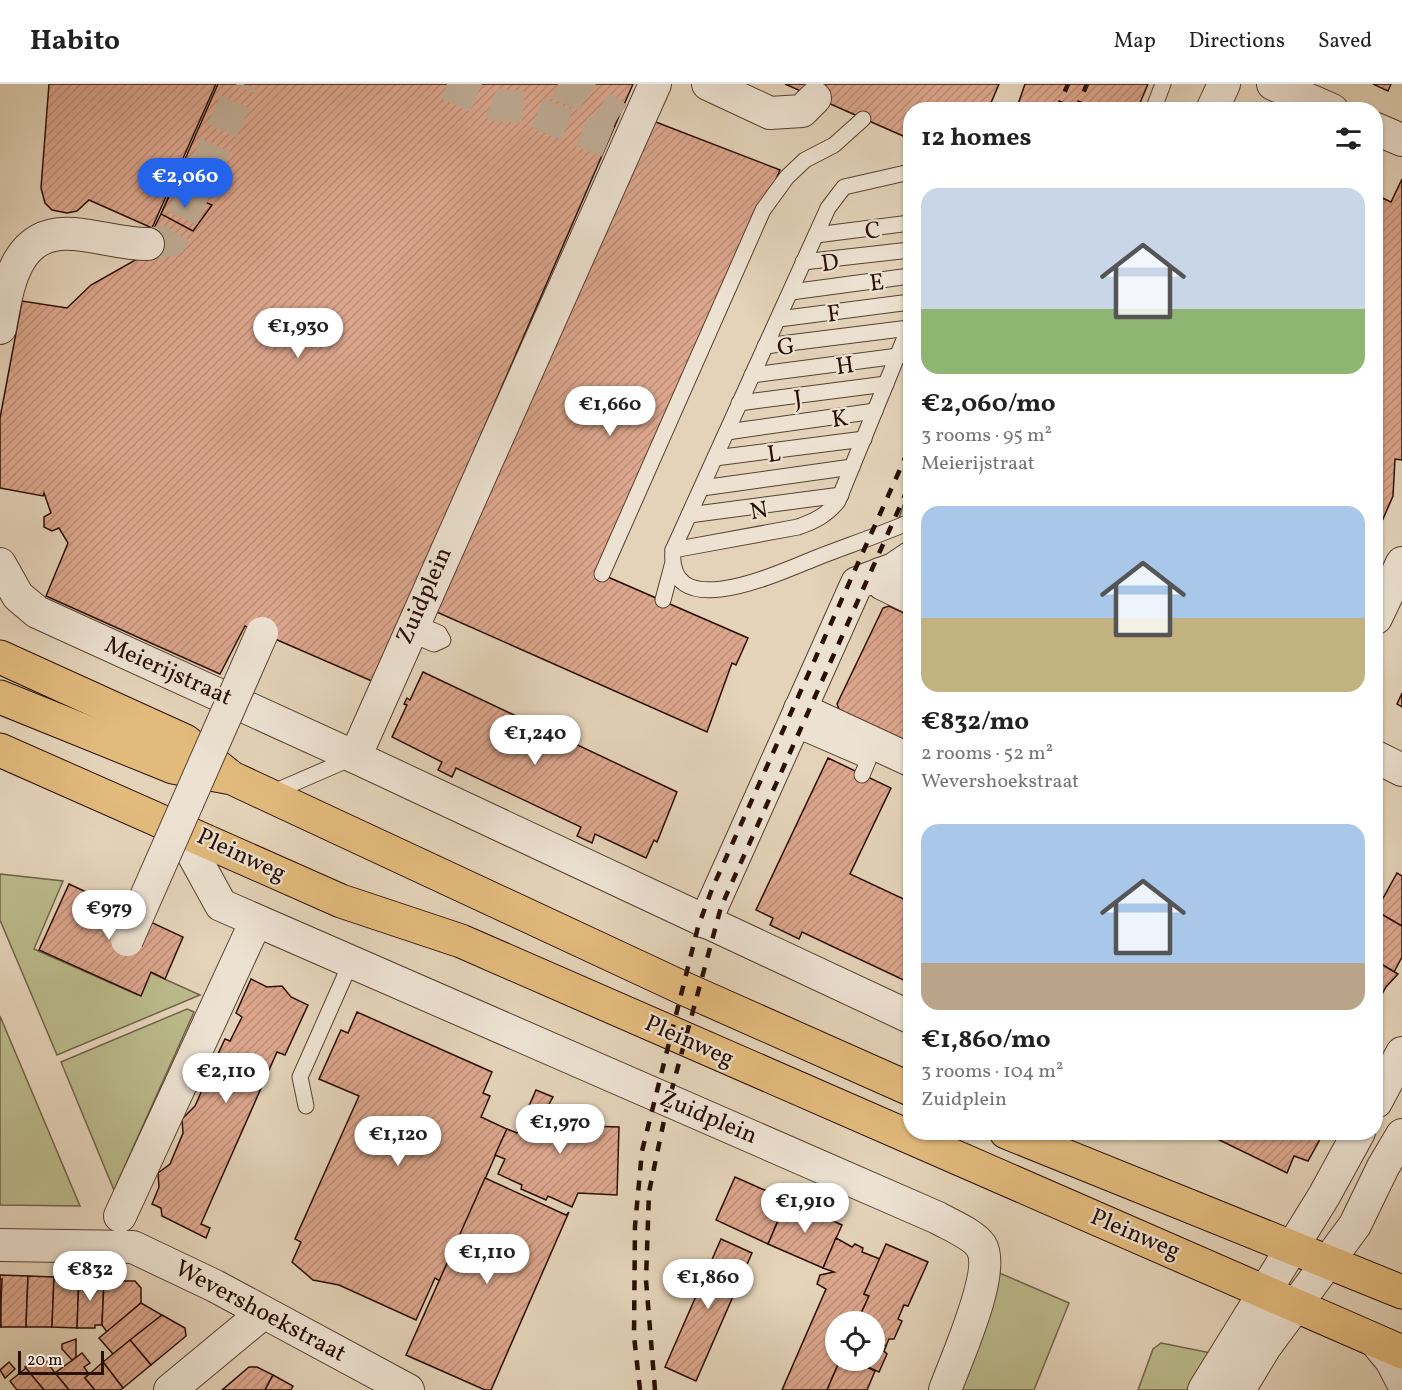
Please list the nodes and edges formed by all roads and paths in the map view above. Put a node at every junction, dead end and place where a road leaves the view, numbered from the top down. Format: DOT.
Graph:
graph roads {
  1 [pos="655,84"];
  2 [pos="708,84"];
  3 [pos="1163,84"];
  4 [pos="1224,84"];
  5 [pos="1274,84"];
  6 [pos="815,98"];
  7 [pos="1156,102"];
  8 [pos="1216,102"];
  9 [pos="1314,102"];
  10 [pos="862,119"];
  11 [pos="1383,132"];
  12 [pos="1402,140"];
  13 [pos="903,174"];
  14 [pos="903,225"];
  15 [pos="816,235"];
  16 [pos="148,244"];
  17 [pos="903,251"];
  18 [pos="803,262"];
  19 [pos="903,277"];
  20 [pos="791,292"];
  21 [pos="903,303"];
  22 [pos="778,319"];
  23 [pos="0,328"];
  24 [pos="903,328"];
  25 [pos="903,344"];
  26 [pos="765,346"];
  27 [pos="898,356"];
  28 [pos="752,375"];
  29 [pos="886,384"];
  30 [pos="739,404"];
  31 [pos="875,411"];
  32 [pos="727,432"];
  33 [pos="864,439"];
  34 [pos="716,458"];
  35 [pos="852,467"];
  36 [pos="702,488"];
  37 [pos="841,495"];
  38 [pos="689,515"];
  39 [pos="903,525"];
  40 [pos="673,550"];
  41 [pos="903,562"];
  42 [pos="1402,563"];
  43 [pos="0,564"];
  44 [pos="672,566"];
  45 [pos="602,574"];
  46 [pos="880,574"];
  47 [pos="903,594"];
  48 [pos="663,600"];
  49 [pos="1383,603"];
  50 [pos="262,633"];
  51 [pos="0,657"];
  52 [pos="0,697"];
  53 [pos="796,718"];
  54 [pos="0,750"];
  55 [pos="355,757"];
  56 [pos="903,757"];
  57 [pos="1383,760"];
  58 [pos="1402,770"];
  59 [pos="862,775"];
  60 [pos="232,778"];
  61 [pos="268,794"];
  62 [pos="178,827"];
  63 [pos="256,921"];
  64 [pos="705,922"];
  65 [pos="127,940"];
  66 [pos="351,962"];
  67 [pos="903,1014"];
  68 [pos="1402,1053"];
  69 [pos="903,1086"];
  70 [pos="1383,1089"];
  71 [pos="306,1106"];
  72 [pos="1402,1135"];
  73 [pos="903,1136"];
  74 [pos="912,1140"];
  75 [pos="1026,1140"];
  76 [pos="1355,1140"];
  77 [pos="120,1216"];
  78 [pos="0,1245"];
  79 [pos="1291,1248"];
  80 [pos="1326,1262"];
  81 [pos="1264,1291"];
  82 [pos="1402,1292"];
  83 [pos="1295,1306"];
  84 [pos="263,1313"];
  85 [pos="1389,1347"];
  86 [pos="1402,1381"];
  87 [pos="170,1390"];
  88 [pos="408,1390"];
  89 [pos="945,1390"];
  90 [pos="1204,1390"];
  91 [pos="1239,1390"];
  1 -- 55 [label="street, Zuidplein"];
  2 -- 6 [label="street"];
  3 -- 7 [label="lane"];
  4 -- 8 [label="street"];
  5 -- 9 [label="street"];
  10 -- 45 [label="lane"];
  11 -- 12 [label="street"];
  13 -- 15 [label="lane"];
  14 -- 15 [label="lane"];
  15 -- 18 [label="lane"];
  16 -- 23 [label="street"];
  17 -- 18 [label="lane, C"];
  18 -- 20 [label="lane"];
  19 -- 20 [label="lane, D"];
  20 -- 22 [label="lane"];
  21 -- 22 [label="lane, E"];
  22 -- 26 [label="lane"];
  24 -- 26 [label="lane, F"];
  25 -- 27 [label="lane"];
  26 -- 28 [label="lane"];
  27 -- 28 [label="lane, G"];
  27 -- 29 [label="lane"];
  28 -- 30 [label="lane"];
  29 -- 30 [label="lane, H"];
  29 -- 31 [label="lane"];
  30 -- 32 [label="lane"];
  31 -- 32 [label="lane, J"];
  31 -- 33 [label="lane"];
  32 -- 34 [label="lane"];
  33 -- 34 [label="lane, K"];
  33 -- 35 [label="lane"];
  34 -- 36 [label="lane"];
  35 -- 36 [label="lane, L"];
  35 -- 37 [label="lane"];
  36 -- 38 [label="lane"];
  37 -- 38 [label="lane"];
  37 -- 40 [label="lane, N"];
  38 -- 40 [label="lane"];
  39 -- 44 [label="lane"];
  40 -- 44 [label="lane"];
  41 -- 46 [label="street"];
  42 -- 49 [label="street"];
  43 -- 55 [label="street, Meierijstraat"];
  44 -- 48 [label="lane"];
  46 -- 47 [label="street"];
  46 -- 53 [label="street"];
  50 -- 65 [label="street, bridge"];
  51 -- 60 [label="main road, Pleinweg"];
  52 -- 60 [label="main road, Pleinweg"];
  53 -- 56 [label="street"];
  53 -- 59 [label="lane"];
  53 -- 64 [label="street"];
  54 -- 62 [label="main road, Pleinweg"];
  55 -- 61 [label="lane"];
  55 -- 64 [label="street"];
  57 -- 58 [label="street"];
  60 -- 61 [label="main road, Pleinweg"];
  61 -- 69 [label="main road, Pleinweg"];
  62 -- 63 [label="street, Zuidplein"];
  62 -- 73 [label="main road, Pleinweg"];
  63 -- 66 [label="street, Zuidplein"];
  63 -- 77 [label="street"];
  64 -- 67 [label="street"];
  66 -- 71 [label="lane"];
  66 -- 89 [label="street, Zuidplein"];
  68 -- 70 [label="street"];
  72 -- 80 [label="street"];
  74 -- 81 [label="main road, Pleinweg"];
  75 -- 79 [label="main road, Pleinweg"];
  76 -- 79 [label="street"];
  78 -- 84 [label="street, Wevershoekstraat"];
  79 -- 80 [label="main road, Pleinweg"];
  79 -- 81 [label="street"];
  80 -- 82 [label="main road, Pleinweg"];
  80 -- 83 [label="street"];
  81 -- 83 [label="main road, Pleinweg"];
  81 -- 90 [label="street"];
  83 -- 85 [label="main road, Pleinweg"];
  83 -- 91 [label="street"];
  84 -- 87 [label="street"];
  84 -- 88 [label="street, Wevershoekstraat"];
  85 -- 86 [label="street, Pleinweg"];
}
